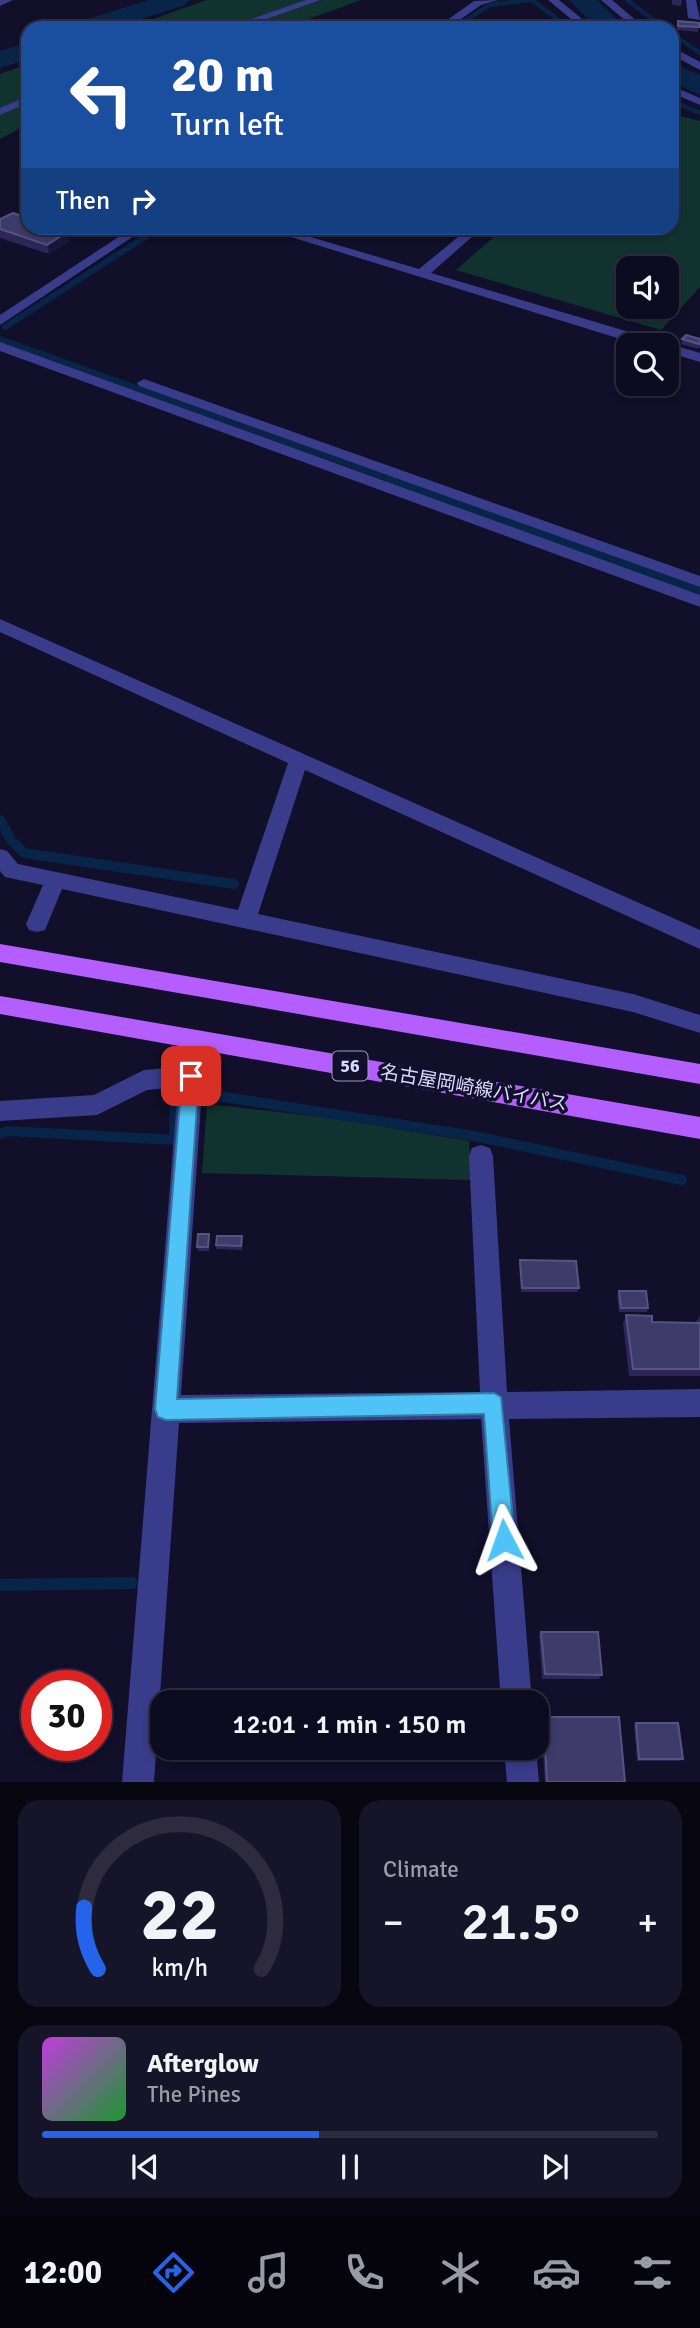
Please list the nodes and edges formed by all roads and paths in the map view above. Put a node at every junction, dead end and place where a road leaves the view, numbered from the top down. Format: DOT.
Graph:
graph roads {
  1 [pos="8,0"];
  2 [pos="316,0"];
  3 [pos="493,0"];
  4 [pos="553,0"];
  5 [pos="606,0"];
  6 [pos="691,0"];
  7 [pos="0,3"];
  8 [pos="700,17"];
  9 [pos="252,21"];
  10 [pos="451,21"];
  11 [pos="579,21"];
  12 [pos="632,21"];
  13 [pos="679,54"];
  14 [pos="700,67"];
  15 [pos="679,92"];
  16 [pos="21,102"];
  17 [pos="700,102"];
  18 [pos="0,112"];
  19 [pos="129,235"];
  20 [pos="291,235"];
  21 [pos="468,235"];
  22 [pos="421,274"];
  23 [pos="0,321"];
  24 [pos="0,331"];
  25 [pos="616,333"];
  26 [pos="0,346"];
  27 [pos="679,352"];
  28 [pos="700,358"];
  29 [pos="700,582"];
  30 [pos="700,601"];
  31 [pos="0,625"];
  32 [pos="299,760"];
  33 [pos="0,857"];
  34 [pos="56,880"];
  35 [pos="244,920"];
  36 [pos="37,925"];
  37 [pos="700,940"];
  38 [pos="0,953"];
  39 [pos="0,1005"];
  40 [pos="700,1024"];
  41 [pos="700,1074"];
  42 [pos="0,1111"];
  43 [pos="700,1128"];
  44 [pos="481,1156"];
  45 [pos="700,1403"];
  46 [pos="494,1404"];
  47 [pos="166,1409"];
  48 [pos="516,1690"];
  49 [pos="521,1760"];
  50 [pos="138,1782"];
  51 [pos="523,1782"];
  1 -- 7 [label="street"];
  2 -- 9 [label="street"];
  3 -- 10 [label="street"];
  4 -- 11 [label="street"];
  5 -- 12 [label="street"];
  6 -- 8 [label="street"];
  13 -- 14 [label="street"];
  15 -- 17 [label="street"];
  16 -- 18 [label="street"];
  19 -- 23 [label="street"];
  20 -- 22 [label="street"];
  21 -- 22 [label="street"];
  22 -- 25 [label="street"];
  24 -- 29 [label="street"];
  26 -- 30 [label="street"];
  27 -- 28 [label="street"];
  31 -- 32 [label="street"];
  32 -- 35 [label="street"];
  32 -- 37 [label="street"];
  33 -- 34 [label="street"];
  34 -- 35 [label="street"];
  34 -- 36 [label="street"];
  35 -- 40 [label="street"];
  38 -- 41 [label="main road"];
  39 -- 43 [label="main road, 名古屋岡崎線バイパス / 56"];
  42 -- 47 [label="street"];
  44 -- 46 [label="street"];
  45 -- 46 [label="street"];
  46 -- 47 [label="street"];
  46 -- 48 [label="street"];
  47 -- 50 [label="street"];
  49 -- 51 [label="street"];
}
